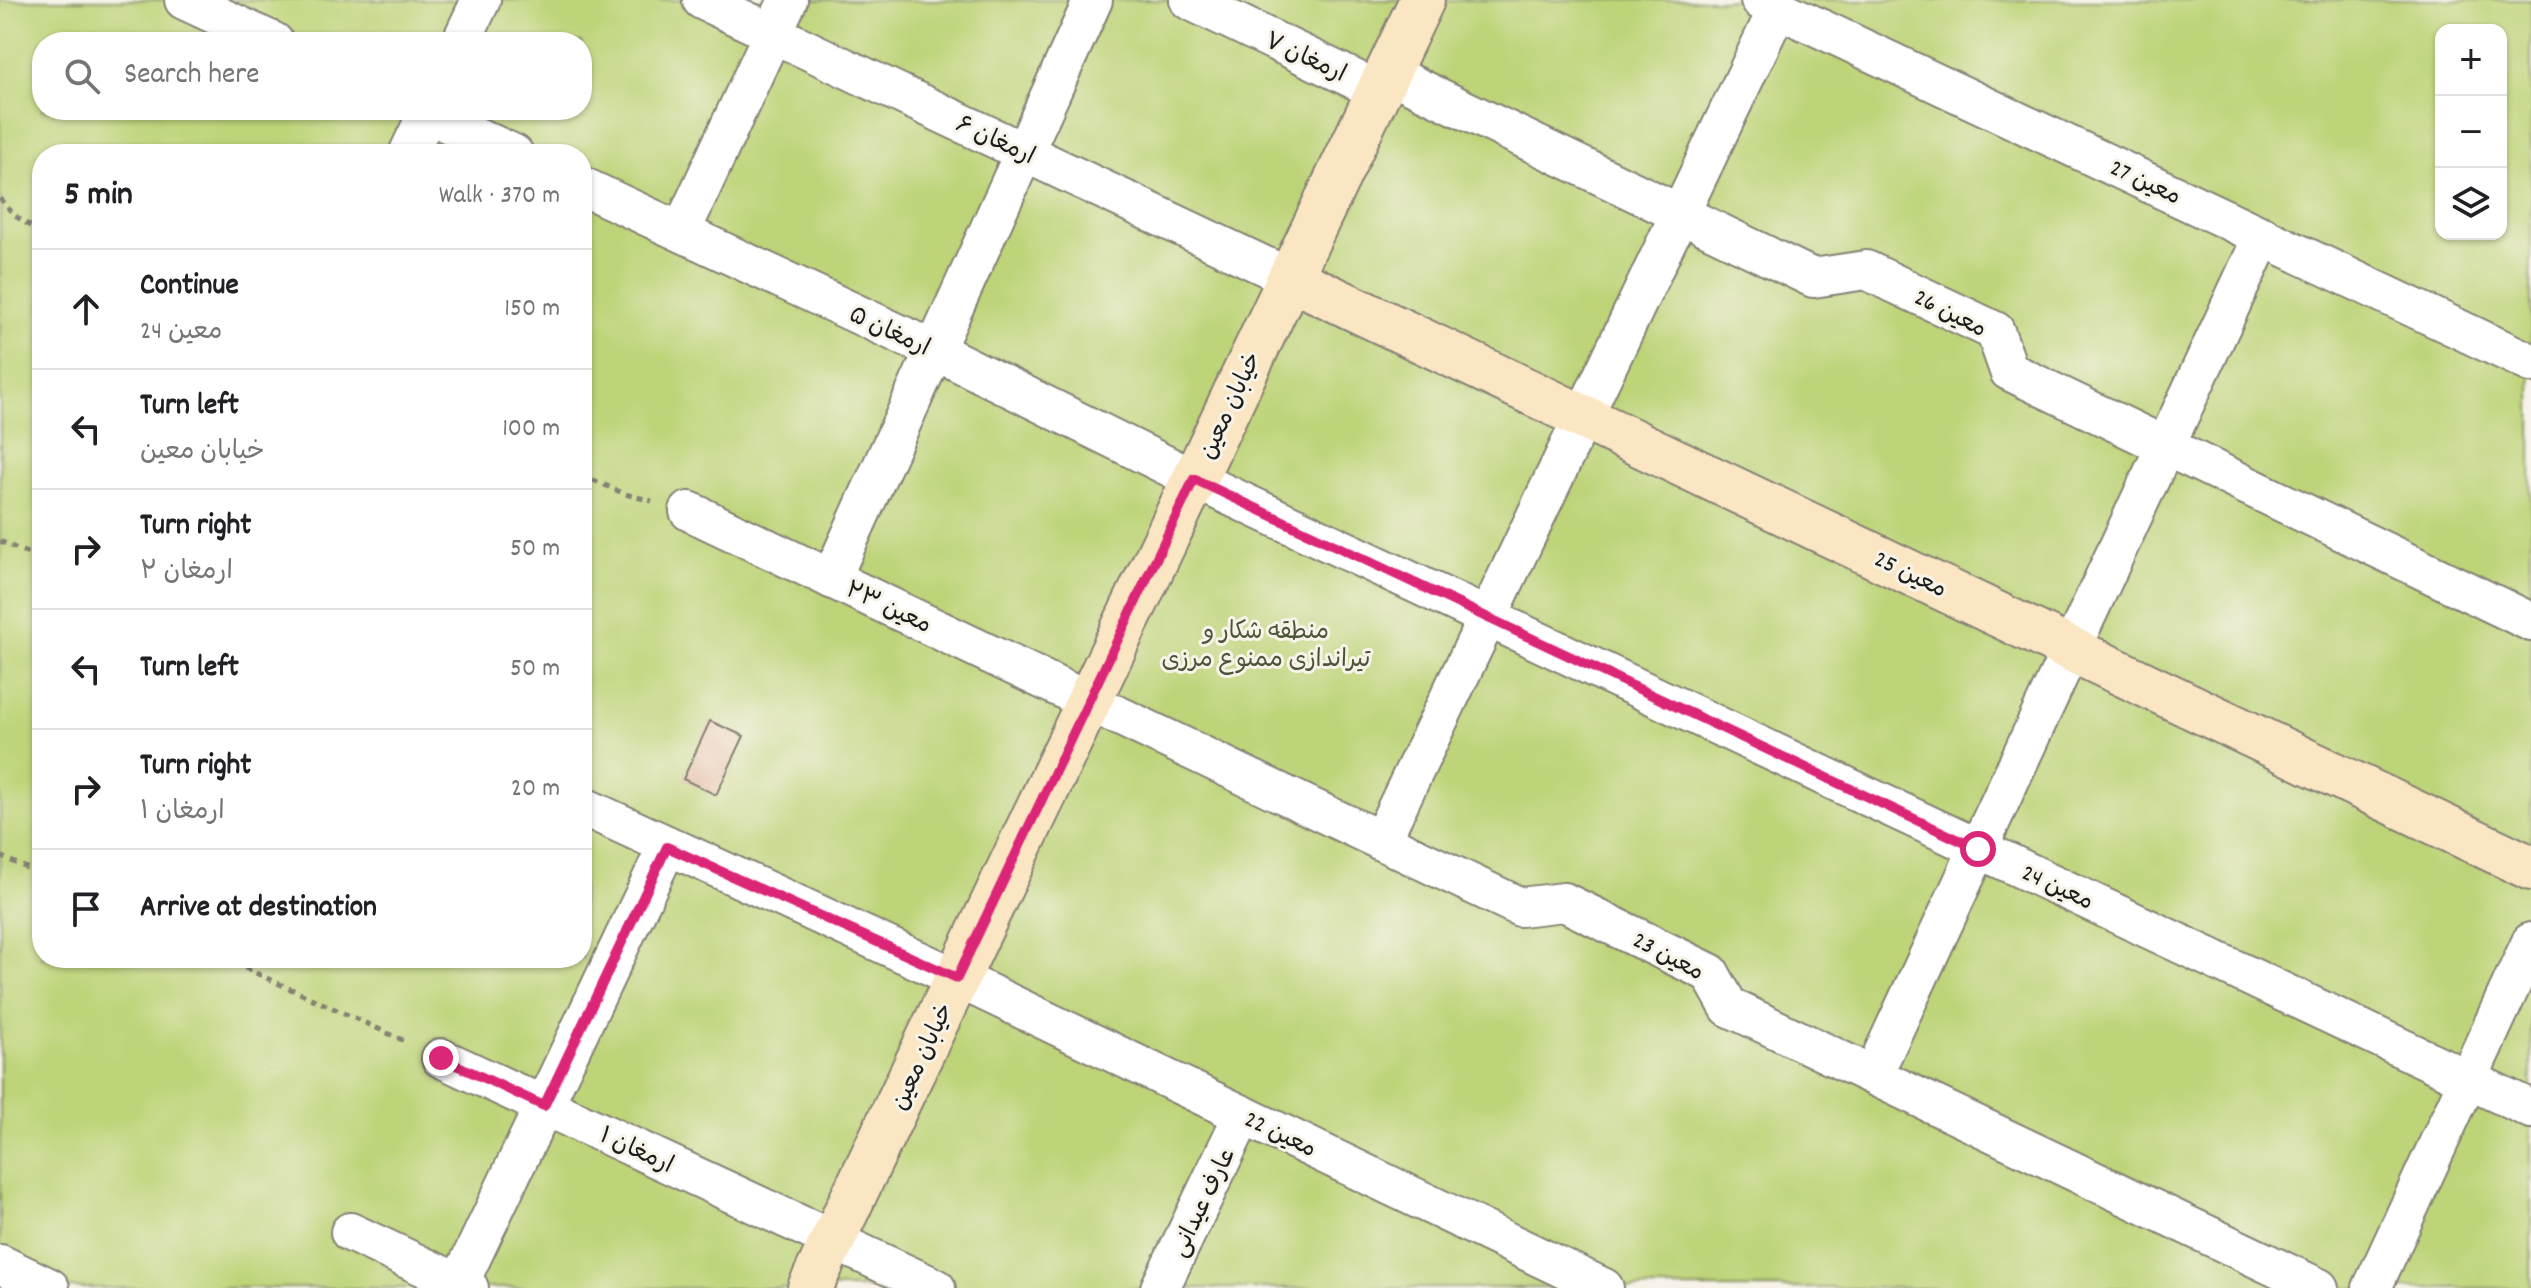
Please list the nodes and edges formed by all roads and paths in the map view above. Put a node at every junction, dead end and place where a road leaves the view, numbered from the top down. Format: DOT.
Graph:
graph roads {
  1 [pos="184,0"];
  2 [pos="481,0"];
  3 [pos="702,0"];
  4 [pos="1093,0"];
  5 [pos="1189,0"];
  6 [pos="1422,0"];
  7 [pos="1769,4"];
  8 [pos="781,17"];
  9 [pos="253,32"];
  10 [pos="466,32"];
  11 [pos="1383,82"];
  12 [pos="421,120"];
  13 [pos="444,120"];
  14 [pos="412,144"];
  15 [pos="493,144"];
  16 [pos="1024,152"];
  17 [pos="592,191"];
  18 [pos="0,198"];
  19 [pos="1680,214"];
  20 [pos="32,227"];
  21 [pos="681,232"];
  22 [pos="2263,236"];
  23 [pos="1290,278"];
  24 [pos="934,350"];
  25 [pos="2531,363"];
  26 [pos="1583,417"];
  27 [pos="2165,446"];
  28 [pos="592,479"];
  29 [pos="1194,479"];
  30 [pos="689,511"];
  31 [pos="0,541"];
  32 [pos="32,555"];
  33 [pos="831,579"];
  34 [pos="1488,617"];
  35 [pos="2531,622"];
  36 [pos="2071,650"];
  37 [pos="1089,702"];
  38 [pos="592,811"];
  39 [pos="1381,841"];
  40 [pos="667,847"];
  41 [pos="1978,849"];
  42 [pos="0,856"];
  43 [pos="2531,868"];
  44 [pos="32,870"];
  45 [pos="2531,942"];
  46 [pos="245,968"];
  47 [pos="957,978"];
  48 [pos="441,1058"];
  49 [pos="1873,1075"];
  50 [pos="2468,1079"];
  51 [pos="544,1106"];
  52 [pos="2531,1109"];
  53 [pos="1243,1115"];
  54 [pos="350,1232"];
  55 [pos="833,1240"];
  56 [pos="0,1264"];
  57 [pos="462,1287"];
  58 [pos="50,1288"];
  59 [pos="810,1288"];
  60 [pos="936,1288"];
  61 [pos="1160,1288"];
  62 [pos="1604,1288"];
  63 [pos="2319,1288"];
  64 [pos="2372,1288"];
  1 -- 9 [label="street"];
  2 -- 10 [label="street"];
  3 -- 8 [label="street, ارمغان ۶"];
  4 -- 16 [label="street"];
  5 -- 11 [label="street, ارمغان ۷"];
  6 -- 11 [label="street, خیابان معین"];
  7 -- 19 [label="street"];
  7 -- 22 [label="street, معین 27"];
  8 -- 16 [label="street, ارمغان ۶"];
  8 -- 21 [label="street"];
  11 -- 19 [label="street, معین 26"];
  11 -- 23 [label="street, خیابان معین"];
  12 -- 14 [label="street"];
  13 -- 15 [label="street"];
  16 -- 23 [label="street, ارمغان ۶"];
  16 -- 24 [label="street"];
  17 -- 21 [label="street, ارمغان ۵"];
  18 -- 20 [label="path"];
  19 -- 26 [label="street"];
  19 -- 27 [label="street, معین 26"];
  21 -- 24 [label="street, ارمغان ۵"];
  22 -- 25 [label="street, معین 27"];
  22 -- 27 [label="street"];
  23 -- 26 [label="street, معین 25"];
  23 -- 29 [label="street, خیابان معین"];
  24 -- 29 [label="street, ارمغان ۵"];
  24 -- 33 [label="street"];
  26 -- 34 [label="street"];
  26 -- 36 [label="street, معین 25"];
  27 -- 35 [label="street, معین 26"];
  27 -- 36 [label="street"];
  28 -- 30 [label="path"];
  29 -- 34 [label="street, معین 24"];
  29 -- 37 [label="street, خیابان معین"];
  30 -- 33 [label="street, معین ۲۳"];
  31 -- 32 [label="path"];
  33 -- 37 [label="street, معین ۲۳"];
  34 -- 39 [label="street"];
  34 -- 41 [label="street, معین 24"];
  36 -- 41 [label="street"];
  36 -- 43 [label="street, معین 25"];
  37 -- 39 [label="street, معین 23"];
  37 -- 47 [label="street, خیابان معین"];
  38 -- 40 [label="street, معین 22"];
  39 -- 49 [label="street, معین 23"];
  40 -- 47 [label="street, معین 22"];
  40 -- 51 [label="street"];
  41 -- 49 [label="street"];
  41 -- 50 [label="street, معین 24"];
  42 -- 44 [label="path"];
  45 -- 50 [label="street"];
  46 -- 48 [label="path"];
  47 -- 53 [label="street, معین 22"];
  47 -- 55 [label="street, خیابان معین"];
  48 -- 51 [label="street, ارمغان ۱"];
  49 -- 63 [label="street, معین 23"];
  50 -- 52 [label="street, معین 24"];
  50 -- 64 [label="street"];
  51 -- 55 [label="street, ارمغان ۱"];
  51 -- 57 [label="street"];
  53 -- 61 [label="street, عارف عیدانی"];
  53 -- 62 [label="street, معین 22"];
  54 -- 57 [label="street"];
  55 -- 59 [label="street, خیابان معین"];
  55 -- 60 [label="street, ارمغان ۱"];
  56 -- 58 [label="street"];
}
